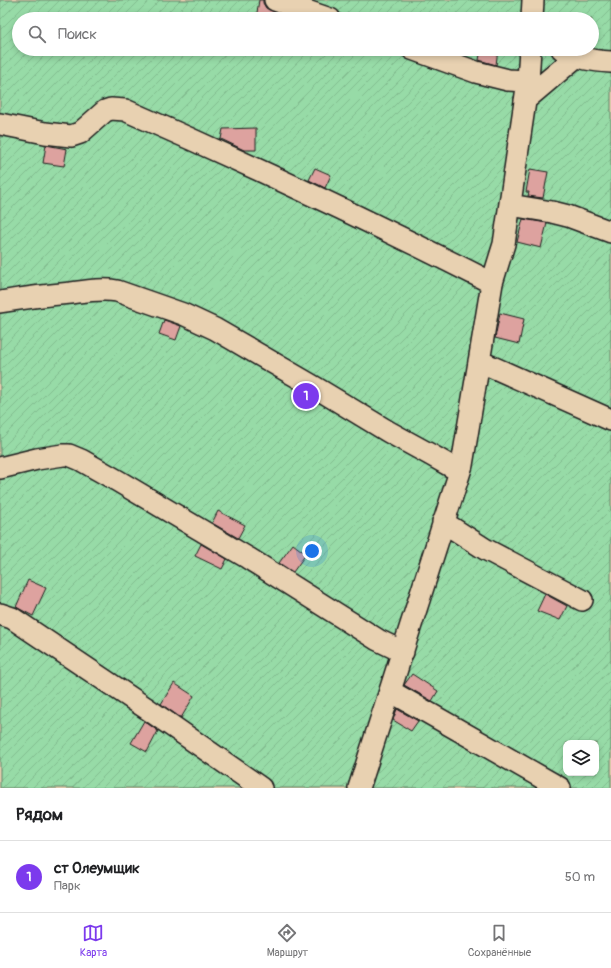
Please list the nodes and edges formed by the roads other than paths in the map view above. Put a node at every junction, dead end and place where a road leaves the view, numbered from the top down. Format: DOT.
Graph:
graph roads {
  1 [pos="276,0"];
  2 [pos="310,12"];
  3 [pos="432,56"];
  4 [pos="529,56"];
  5 [pos="566,56"];
  6 [pos="578,56"];
  7 [pos="611,62"];
  8 [pos="526,91"];
  9 [pos="0,124"];
  10 [pos="510,205"];
  11 [pos="611,232"];
  12 [pos="492,283"];
  13 [pos="0,302"];
  14 [pos="479,361"];
  15 [pos="611,420"];
  16 [pos="0,468"];
  17 [pos="459,471"];
  18 [pos="443,522"];
  19 [pos="582,600"];
  20 [pos="0,614"];
  21 [pos="403,652"];
  22 [pos="390,691"];
  23 [pos="262,788"];
  24 [pos="359,788"];
  25 [pos="560,788"];
  1 -- 2 [label="lane"];
  3 -- 8 [label="lane"];
  4 -- 8 [label="lane"];
  5 -- 8 [label="lane"];
  6 -- 7 [label="lane"];
  8 -- 10 [label="lane"];
  9 -- 12 [label="lane"];
  10 -- 11 [label="lane"];
  10 -- 12 [label="lane"];
  12 -- 14 [label="lane"];
  13 -- 17 [label="lane"];
  14 -- 15 [label="lane"];
  14 -- 17 [label="lane"];
  16 -- 21 [label="lane"];
  17 -- 18 [label="lane"];
  18 -- 19 [label="lane"];
  18 -- 21 [label="lane"];
  20 -- 23 [label="lane"];
  21 -- 22 [label="lane"];
  22 -- 24 [label="lane"];
  22 -- 25 [label="lane"];
}
